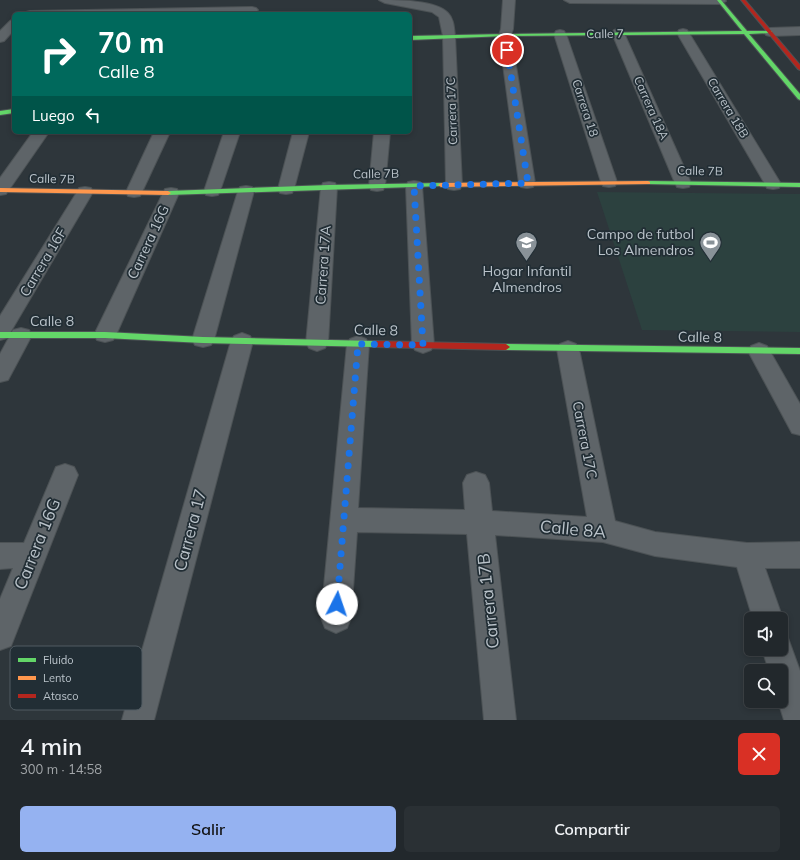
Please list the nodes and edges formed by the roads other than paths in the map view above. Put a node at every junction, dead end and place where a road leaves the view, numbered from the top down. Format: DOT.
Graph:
graph roads {
  1 [pos="385,0"];
  2 [pos="508,0"];
  3 [pos="570,0"];
  4 [pos="743,0"];
  5 [pos="719,1"];
  6 [pos="253,8"];
  7 [pos="30,9"];
  8 [pos="94,12"];
  9 [pos="194,12"];
  10 [pos="12,25"];
  11 [pos="800,31"];
  12 [pos="745,32"];
  13 [pos="770,32"];
  14 [pos="683,33"];
  15 [pos="560,34"];
  16 [pos="618,34"];
  17 [pos="505,35"];
  18 [pos="449,36"];
  19 [pos="0,38"];
  20 [pos="412,38"];
  21 [pos="800,68"];
  22 [pos="800,98"];
  23 [pos="12,111"];
  24 [pos="0,113"];
  25 [pos="40,134"];
  26 [pos="161,134"];
  27 [pos="231,134"];
  28 [pos="300,134"];
  29 [pos="382,134"];
  30 [pos="609,182"];
  31 [pos="683,182"];
  32 [pos="528,183"];
  33 [pos="773,184"];
  34 [pos="454,185"];
  35 [pos="800,185"];
  36 [pos="377,186"];
  37 [pos="414,186"];
  38 [pos="329,187"];
  39 [pos="286,189"];
  40 [pos="0,190"];
  41 [pos="212,191"];
  42 [pos="246,191"];
  43 [pos="85,192"];
  44 [pos="134,192"];
  45 [pos="170,193"];
  46 [pos="0,334"];
  47 [pos="21,335"];
  48 [pos="105,335"];
  49 [pos="204,340"];
  50 [pos="242,341"];
  51 [pos="317,343"];
  52 [pos="358,344"];
  53 [pos="423,345"];
  54 [pos="568,349"];
  55 [pos="759,351"];
  56 [pos="800,351"];
  57 [pos="0,374"];
  58 [pos="800,426"];
  59 [pos="65,475"];
  60 [pos="476,483"];
  61 [pos="343,520"];
  62 [pos="480,522"];
  63 [pos="603,530"];
  64 [pos="32,555"];
  65 [pos="800,555"];
  66 [pos="0,556"];
  67 [pos="747,556"];
  68 [pos="766,612"];
  69 [pos="336,618"];
  70 [pos="0,635"];
  71 [pos="779,656"];
  72 [pos="142,705"];
  73 [pos="141,710"];
  74 [pos="800,718"];
  75 [pos="138,720"];
  76 [pos="500,720"];
  1 -- 18 [label="street, Carrera 17C"];
  2 -- 17 [label="street"];
  3 -- 5 [label="street"];
  4 -- 13 [label="street"];
  5 -- 12 [label="street"];
  6 -- 9 [label="street"];
  7 -- 8 [label="street"];
  10 -- 19 [label="street"];
  11 -- 13 [label="street, Calle 7"];
  12 -- 13 [label="street, Calle 7"];
  12 -- 14 [label="street, Calle 7"];
  12 -- 22 [label="street"];
  13 -- 21 [label="street"];
  14 -- 16 [label="street, Calle 7"];
  14 -- 33 [label="street, Carrera 18B"];
  15 -- 16 [label="street, Calle 7"];
  15 -- 17 [label="street, Calle 7"];
  15 -- 30 [label="street, Carrera 18"];
  16 -- 31 [label="street, Carrera 18A"];
  17 -- 18 [label="street, Calle 7"];
  17 -- 32 [label="street"];
  18 -- 20 [label="street, Calle 7"];
  18 -- 34 [label="street, Carrera 17C"];
  23 -- 24 [label="street"];
  25 -- 40 [label="street"];
  26 -- 44 [label="street"];
  27 -- 41 [label="street"];
  28 -- 39 [label="street"];
  29 -- 36 [label="street"];
  30 -- 31 [label="street, Calle 7B"];
  30 -- 32 [label="street, Calle 7B"];
  31 -- 33 [label="street, Calle 7B"];
  32 -- 34 [label="street, Calle 7B"];
  33 -- 35 [label="street, Calle 7B"];
  34 -- 37 [label="street, Calle 7B"];
  36 -- 37 [label="street, Calle 7B"];
  36 -- 38 [label="street, Calle 7B"];
  37 -- 53 [label="street"];
  38 -- 39 [label="street, Calle 7B"];
  38 -- 51 [label="street, Carrera 17A"];
  39 -- 42 [label="street, Calle 7B"];
  40 -- 43 [label="street, Calle 7B"];
  41 -- 42 [label="street, Calle 7B"];
  41 -- 45 [label="street, Calle 7B"];
  42 -- 49 [label="street"];
  43 -- 44 [label="street, Calle 7B"];
  43 -- 46 [label="street, Carrera 16F"];
  44 -- 45 [label="street, Calle 7B"];
  45 -- 48 [label="street, Carrera 16G"];
  46 -- 47 [label="street, Calle 8"];
  47 -- 48 [label="street, Calle 8"];
  47 -- 57 [label="street"];
  48 -- 49 [label="street, Calle 8"];
  49 -- 50 [label="street, Calle 8"];
  50 -- 51 [label="street, Calle 8"];
  50 -- 72 [label="street, Carrera 17"];
  51 -- 52 [label="street, Calle 8"];
  52 -- 53 [label="street, Calle 8"];
  52 -- 61 [label="street"];
  53 -- 54 [label="street, Calle 8"];
  54 -- 55 [label="street, Calle 8"];
  54 -- 63 [label="street, Carrera 17C"];
  55 -- 56 [label="street, Calle 8"];
  55 -- 58 [label="street"];
  59 -- 64 [label="street, Carrera 16G"];
  60 -- 62 [label="street, Carrera 17B"];
  61 -- 62 [label="street, Calle 8A"];
  61 -- 69 [label="street"];
  62 -- 63 [label="street, Calle 8A"];
  62 -- 76 [label="street, Carrera 17B"];
  63 -- 67 [label="street, Calle 8A"];
  64 -- 66 [label="street"];
  64 -- 70 [label="street, Carrera 16G"];
  65 -- 67 [label="street, Calle 8A"];
  67 -- 68 [label="street"];
  71 -- 74 [label="street"];
  73 -- 75 [label="street, Carrera 17"];
}
